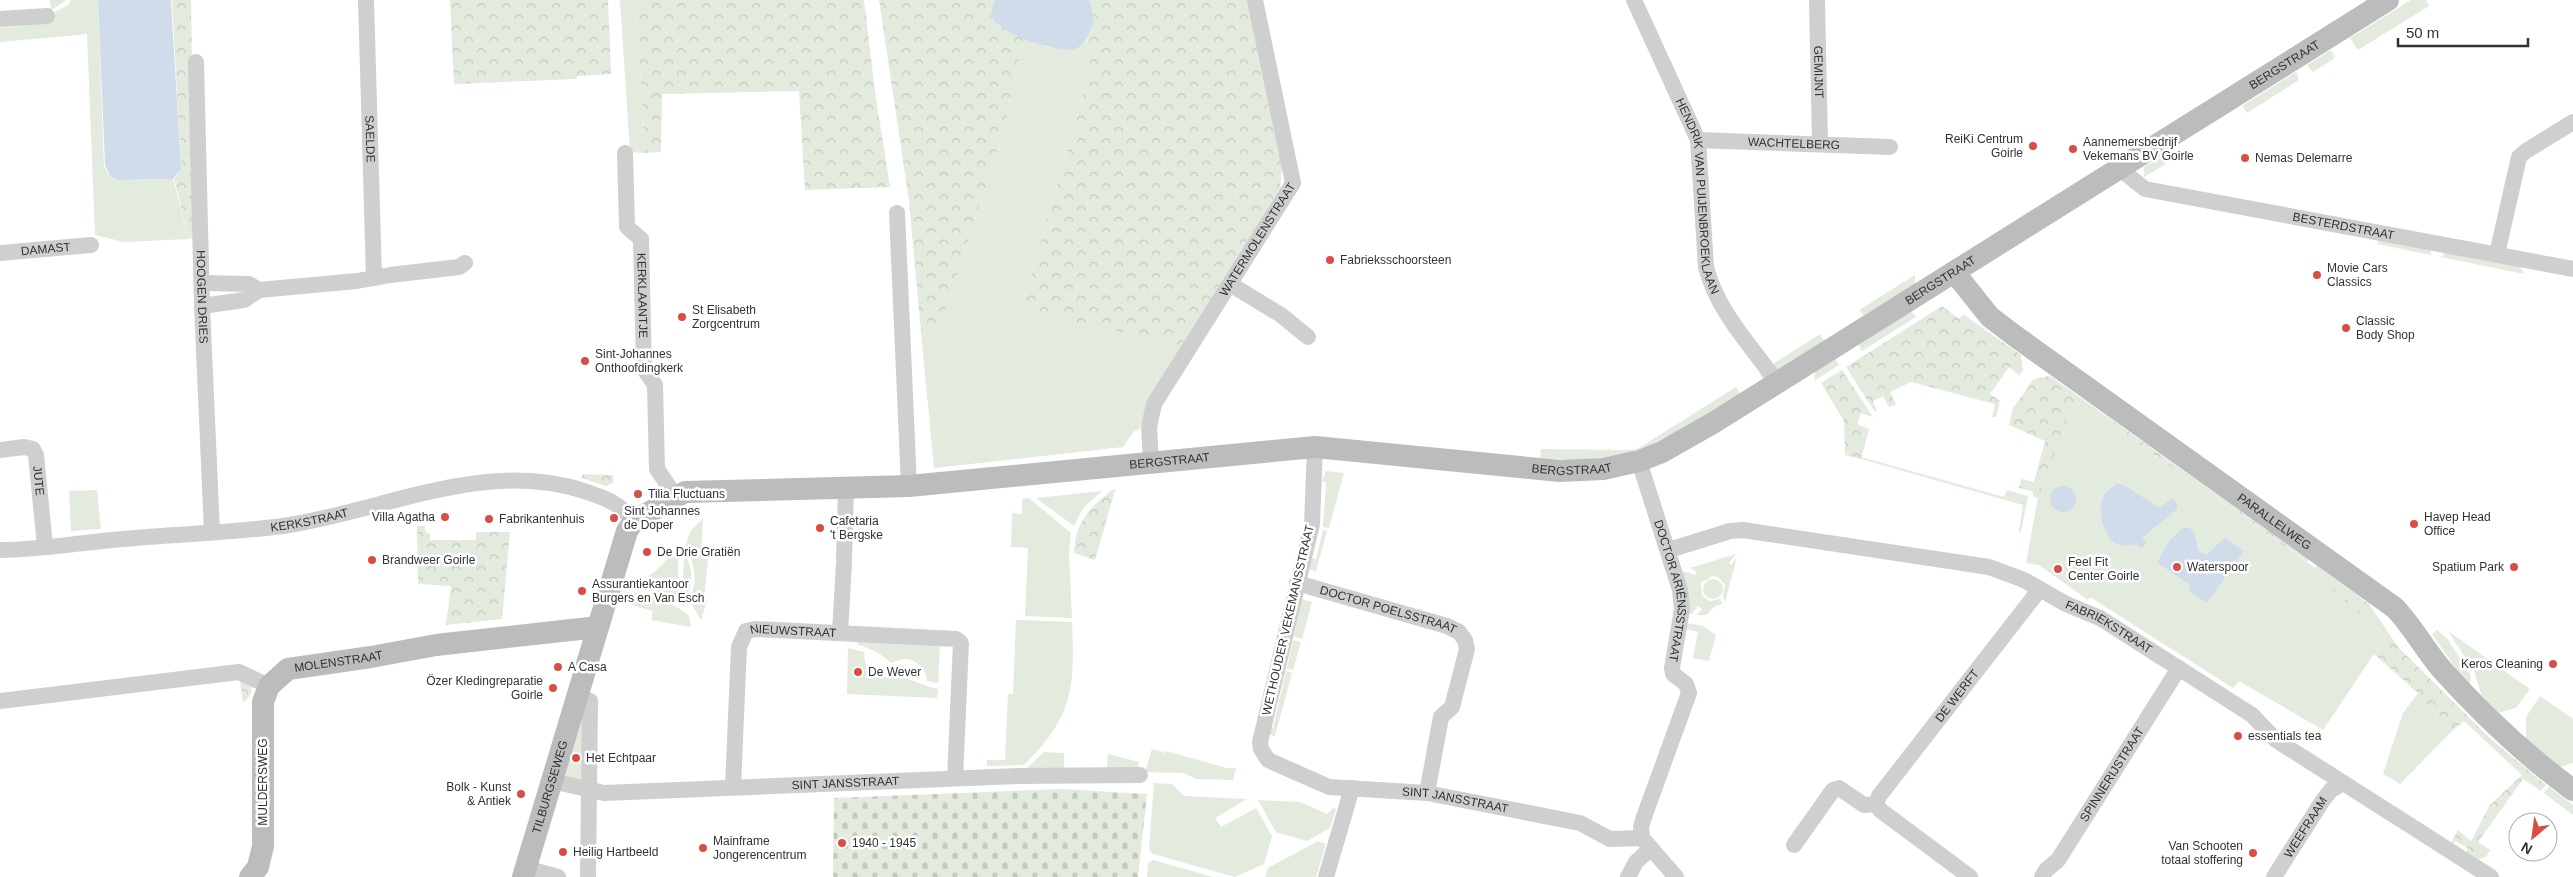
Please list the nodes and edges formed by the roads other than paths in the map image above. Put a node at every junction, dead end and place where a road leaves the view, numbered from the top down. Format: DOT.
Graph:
graph roads {
  1 [pos="366,0"];
  2 [pos="1255,0"];
  3 [pos="1634,0"];
  4 [pos="1817,0"];
  5 [pos="2388,0"];
  6 [pos="48,16"];
  7 [pos="0,19"];
  8 [pos="196,62"];
  9 [pos="2573,122"];
  10 [pos="1698,140"];
  11 [pos="1820,144"];
  12 [pos="1890,148"];
  13 [pos="625,153"];
  14 [pos="2120,169"];
  15 [pos="897,213"];
  16 [pos="91,245"];
  17 [pos="0,252"];
  18 [pos="2497,254"];
  19 [pos="465,263"];
  20 [pos="2573,269"];
  21 [pos="1954,272"];
  22 [pos="374,278"];
  23 [pos="203,283"];
  24 [pos="1230,284"];
  25 [pos="259,290"];
  26 [pos="202,306"];
  27 [pos="1308,337"];
  28 [pos="1777,382"];
  29 [pos="1316,447"];
  30 [pos="0,450"];
  31 [pos="1639,461"];
  32 [pos="1151,463"];
  33 [pos="909,486"];
  34 [pos="846,488"];
  35 [pos="676,497"];
  36 [pos="634,522"];
  37 [pos="212,532"];
  38 [pos="45,546"];
  39 [pos="0,550"];
  40 [pos="1669,550"];
  41 [pos="1296,587"];
  42 [pos="2040,589"];
  43 [pos="598,627"];
  44 [pos="840,633"];
  45 [pos="2179,668"];
  46 [pos="269,686"];
  47 [pos="577,697"];
  48 [pos="0,701"];
  49 [pos="1268,760"];
  50 [pos="1140,775"];
  51 [pos="955,778"];
  52 [pos="552,781"];
  53 [pos="2343,783"];
  54 [pos="733,787"];
  55 [pos="1352,788"];
  56 [pos="2573,790"];
  57 [pos="589,791"];
  58 [pos="1427,792"];
  59 [pos="1876,804"];
  60 [pos="1647,843"];
  61 [pos="1794,845"];
  62 [pos="525,872"];
  63 [pos="250,877"];
  64 [pos="558,877"];
  65 [pos="588,877"];
  66 [pos="1326,877"];
  67 [pos="1628,877"];
  68 [pos="1676,877"];
  69 [pos="1970,877"];
  70 [pos="2042,877"];
  71 [pos="2274,877"];
  72 [pos="2491,877"];
  1 -- 22 [label="street, SAELDE"];
  2 -- 24 [label="street, WATERMOLENSTRAAT"];
  3 -- 10 [label="street, HENDRIK VAN PUIJENBROEKLAAN"];
  4 -- 11 [label="street, GEMIJNT"];
  5 -- 14 [label="street, BERGSTRAAT"];
  6 -- 7 [label="street"];
  8 -- 23 [label="street, HOOGEN DRIES"];
  9 -- 18 [label="street"];
  10 -- 11 [label="street, WACHTELBERG"];
  10 -- 28 [label="street, HENDRIK VAN PUIJENBROEKLAAN"];
  11 -- 12 [label="street, WACHTELBERG"];
  13 -- 35 [label="street, KERKLAANTJE"];
  14 -- 18 [label="street, BESTERDSTRAAT"];
  14 -- 21 [label="street, BERGSTRAAT"];
  15 -- 33 [label="street"];
  16 -- 17 [label="street, DAMAST"];
  18 -- 20 [label="street, BESTERDSTRAAT"];
  19 -- 22 [label="street"];
  21 -- 28 [label="street, BERGSTRAAT"];
  21 -- 56 [label="street, PARALLELWEG"];
  22 -- 25 [label="street"];
  23 -- 25 [label="street"];
  23 -- 26 [label="street, HOOGEN DRIES"];
  24 -- 27 [label="street"];
  24 -- 32 [label="street, WATERMOLENSTRAAT"];
  25 -- 26 [label="street"];
  26 -- 37 [label="street, HOOGEN DRIES"];
  28 -- 31 [label="street, BERGSTRAAT"];
  29 -- 31 [label="street, BERGSTRAAT"];
  29 -- 32 [label="street, BERGSTRAAT"];
  29 -- 41 [label="street, WETHOUDER VEKEMANSSTRAAT"];
  30 -- 38 [label="street, JUTE"];
  31 -- 40 [label="street, DOCTOR ARIËNSSTRAAT"];
  32 -- 33 [label="street, BERGSTRAAT"];
  33 -- 34 [label="street, BERGSTRAAT"];
  34 -- 35 [label="street, BERGSTRAAT"];
  34 -- 44 [label="street, NIEUWSTRAAT"];
  35 -- 36 [label="street, BERGSTRAAT"];
  36 -- 37 [label="street, KERKSTRAAT"];
  36 -- 43 [label="street, TILBURGSEWEG"];
  37 -- 38 [label="street, KERKSTRAAT"];
  38 -- 39 [label="street, KERKSTRAAT"];
  40 -- 42 [label="street, FABRIEKSTRAAT"];
  40 -- 60 [label="street, DOCTOR ARIËNSSTRAAT"];
  41 -- 49 [label="street, WETHOUDER VEKEMANSSTRAAT"];
  41 -- 58 [label="street, DOCTOR POELSSTRAAT"];
  42 -- 45 [label="street, FABRIEKSTRAAT"];
  42 -- 59 [label="street, DE WERFT"];
  43 -- 46 [label="street, MOLENSTRAAT"];
  43 -- 47 [label="street, TILBURGSEWEG"];
  44 -- 51 [label="street"];
  44 -- 54 [label="street, NIEUWSTRAAT"];
  45 -- 53 [label="street, FABRIEKSTRAAT"];
  45 -- 70 [label="street, SPINNERIJSTRAAT"];
  46 -- 48 [label="street"];
  46 -- 63 [label="street, MULDERSWEG"];
  47 -- 52 [label="street, TILBURGSEWEG"];
  47 -- 57 [label="street, TILBURGSEWEG"];
  49 -- 55 [label="street, SINT JANSSTRAAT"];
  50 -- 51 [label="street, SINT JANSSTRAAT"];
  51 -- 54 [label="street, SINT JANSSTRAAT"];
  52 -- 57 [label="street, SINT JANSSTRAAT"];
  52 -- 62 [label="street, TILBURGSEWEG"];
  53 -- 71 [label="street, WEEFRAAM"];
  53 -- 72 [label="street, FABRIEKSTRAAT"];
  54 -- 57 [label="street, SINT JANSSTRAAT"];
  55 -- 58 [label="street, SINT JANSSTRAAT"];
  55 -- 66 [label="street"];
  57 -- 65 [label="street"];
  58 -- 60 [label="street, SINT JANSSTRAAT"];
  59 -- 61 [label="street"];
  59 -- 69 [label="street"];
  60 -- 67 [label="street"];
  60 -- 68 [label="street"];
  62 -- 64 [label="street"];
}
